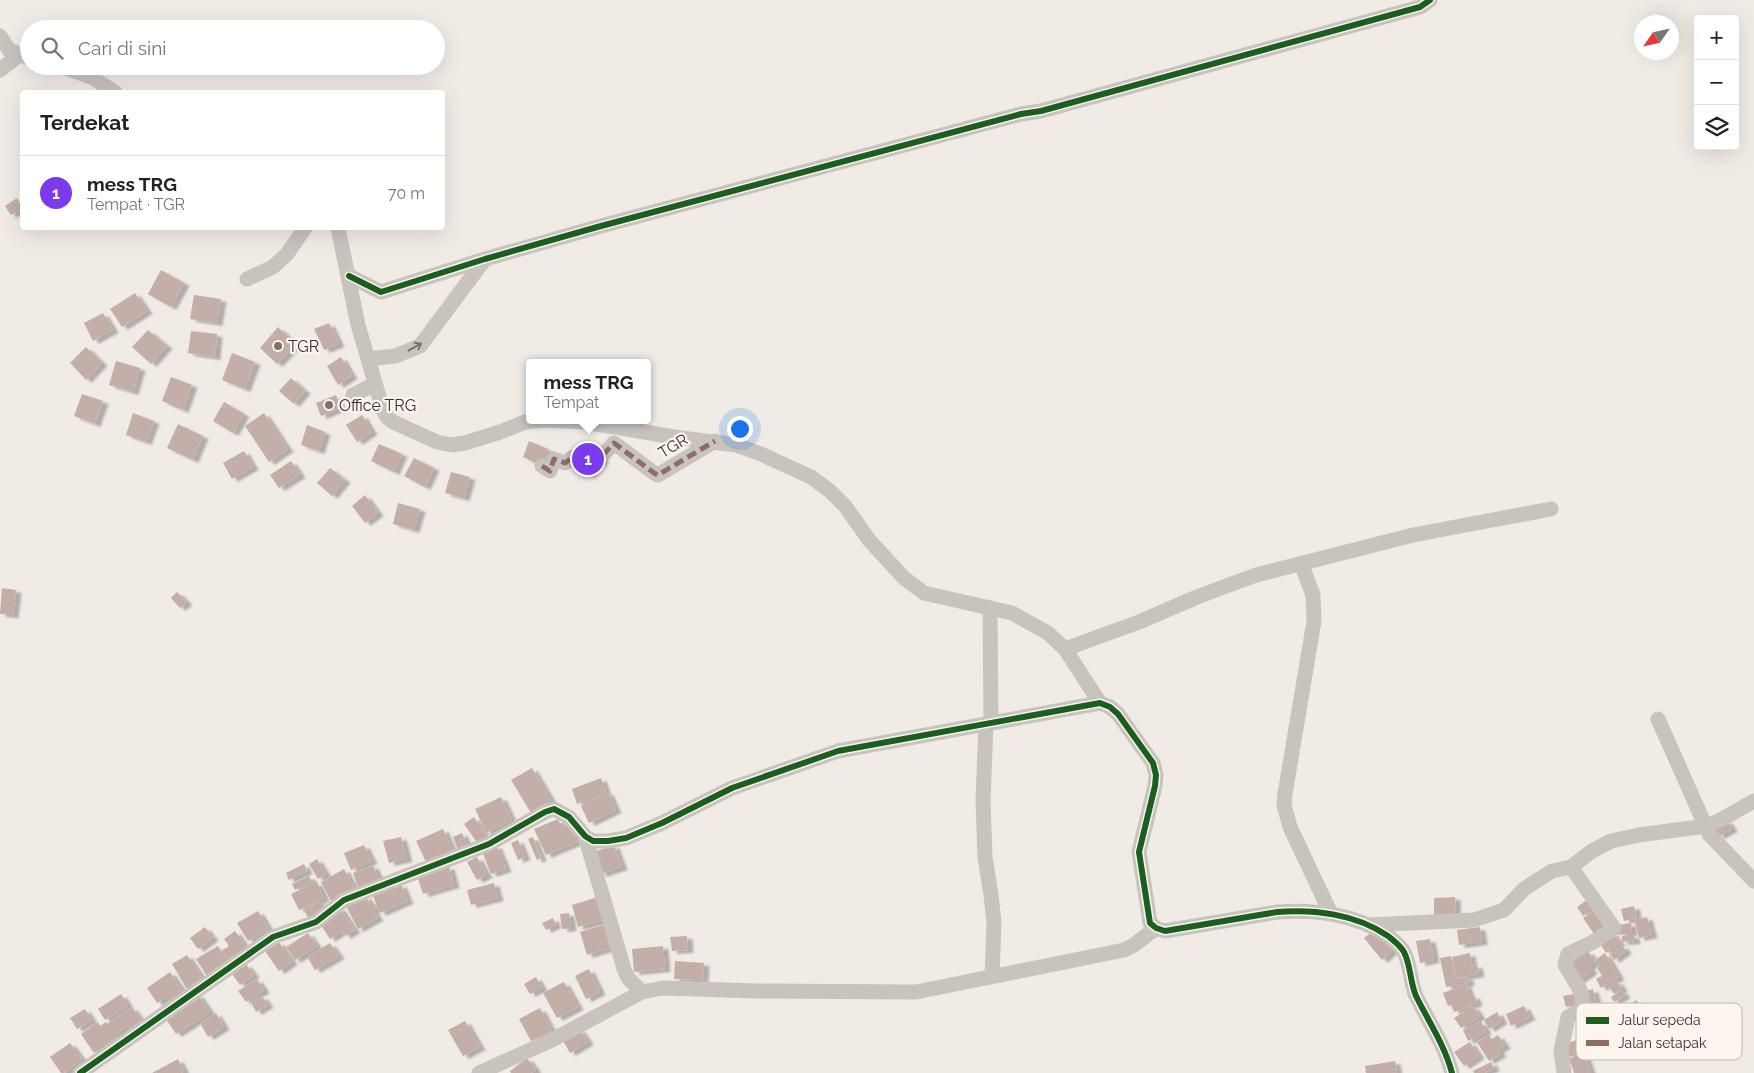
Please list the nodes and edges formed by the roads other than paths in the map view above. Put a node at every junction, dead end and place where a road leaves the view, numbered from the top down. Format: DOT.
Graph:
graph roads {
  1 [pos="1430,0"];
  2 [pos="0,36"];
  3 [pos="20,54"];
  4 [pos="20,58"];
  5 [pos="0,70"];
  6 [pos="85,75"];
  7 [pos="112,90"];
  8 [pos="304,230"];
  9 [pos="338,230"];
  10 [pos="485,259"];
  11 [pos="349,276"];
  12 [pos="247,279"];
  13 [pos="368,359"];
  14 [pos="375,384"];
  15 [pos="353,395"];
  16 [pos="526,422"];
  17 [pos="597,424"];
  18 [pos="715,441"];
  19 [pos="603,454"];
  20 [pos="573,457"];
  21 [pos="542,466"];
  22 [pos="1550,509"];
  23 [pos="1301,563"];
  24 [pos="990,608"];
  25 [pos="1065,649"];
  26 [pos="1100,704"];
  27 [pos="1658,718"];
  28 [pos="988,724"];
  29 [pos="1754,801"];
  30 [pos="1706,826"];
  31 [pos="585,836"];
  32 [pos="1571,867"];
  33 [pos="1754,881"];
  34 [pos="1330,914"];
  35 [pos="1367,925"];
  36 [pos="1156,928"];
  37 [pos="992,977"];
  38 [pos="642,992"];
  39 [pos="1583,1003"];
  40 [pos="1576,1012"];
  41 [pos="80,1073"];
  42 [pos="479,1073"];
  43 [pos="1452,1073"];
  44 [pos="1564,1073"];
  1 -- 10 [label="street"];
  2 -- 3 [label="street"];
  4 -- 5 [label="street"];
  6 -- 7 [label="street"];
  8 -- 12 [label="street"];
  9 -- 11 [label="street"];
  10 -- 11 [label="street"];
  13 -- 10 [label="street, one-way"];
  11 -- 13 [label="street"];
  13 -- 14 [label="street"];
  14 -- 15 [label="street"];
  14 -- 16 [label="street"];
  17 -- 18 [label="street"];
  18 -- 19 [label="street, TGR"];
  18 -- 24 [label="street"];
  20 -- 21 [label="street"];
  22 -- 23 [label="street"];
  23 -- 25 [label="street"];
  23 -- 34 [label="street"];
  24 -- 25 [label="street"];
  24 -- 28 [label="street"];
  25 -- 26 [label="street"];
  26 -- 28 [label="street"];
  26 -- 36 [label="street"];
  27 -- 30 [label="street"];
  28 -- 31 [label="street"];
  28 -- 37 [label="street"];
  29 -- 30 [label="street"];
  30 -- 32 [label="street"];
  30 -- 33 [label="street"];
  31 -- 38 [label="street"];
  31 -- 41 [label="street"];
  32 -- 35 [label="street"];
  32 -- 39 [label="street"];
  34 -- 35 [label="street"];
  34 -- 36 [label="street"];
  35 -- 43 [label="street"];
  36 -- 37 [label="street"];
  37 -- 38 [label="street"];
  38 -- 42 [label="street"];
  40 -- 44 [label="street"];
}
